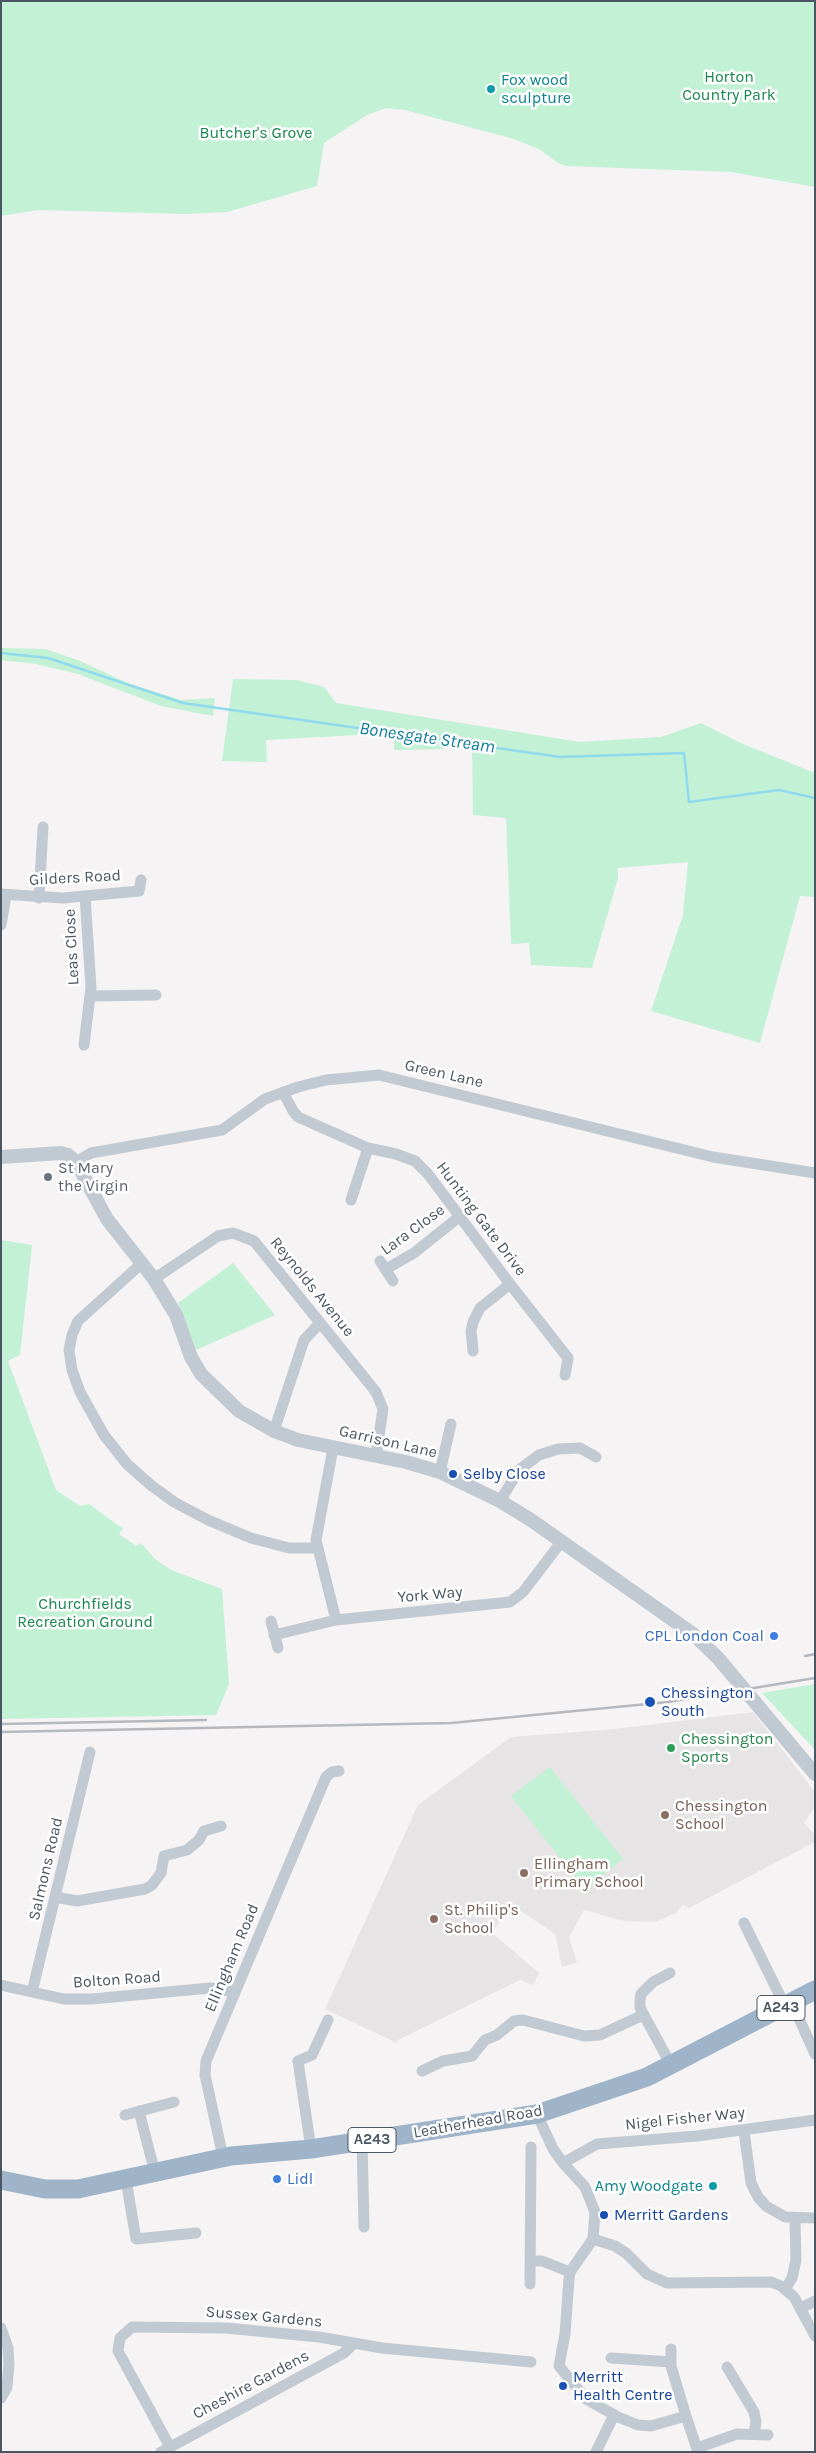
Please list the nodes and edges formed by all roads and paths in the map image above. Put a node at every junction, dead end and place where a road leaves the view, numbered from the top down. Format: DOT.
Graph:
graph roads {
  1 [pos="47,834"];
  2 [pos="3,895"];
  3 [pos="85,896"];
  4 [pos="39,898"];
  5 [pos="141,903"];
  6 [pos="1,925"];
  7 [pos="156,995"];
  8 [pos="90,996"];
  9 [pos="84,1045"];
  10 [pos="283,1092"];
  11 [pos="368,1148"];
  12 [pos="1,1157"];
  13 [pos="76,1162"];
  14 [pos="815,1173"];
  15 [pos="351,1200"];
  16 [pos="459,1216"];
  17 [pos="141,1264"];
  18 [pos="154,1279"];
  19 [pos="394,1281"];
  20 [pos="510,1284"];
  21 [pos="320,1323"];
  22 [pos="473,1350"];
  23 [pos="565,1375"];
  24 [pos="451,1424"];
  25 [pos="274,1431"];
  26 [pos="333,1448"];
  27 [pos="376,1456"];
  28 [pos="596,1457"];
  29 [pos="440,1472"];
  30 [pos="500,1501"];
  31 [pos="562,1541"];
  32 [pos="318,1548"];
  33 [pos="336,1620"];
  34 [pos="271,1621"];
  35 [pos="274,1635"];
  36 [pos="278,1648"];
  37 [pos="90,1752"];
  38 [pos="339,1771"];
  39 [pos="815,1774"];
  40 [pos="221,1826"];
  41 [pos="55,1897"];
  42 [pos="744,1923"];
  43 [pos="670,1973"];
  44 [pos="1,1985"];
  45 [pos="815,1990"];
  46 [pos="32,1992"];
  47 [pos="235,1992"];
  48 [pos="788,2004"];
  49 [pos="643,2015"];
  50 [pos="328,2020"];
  51 [pos="812,2058"];
  52 [pos="671,2065"];
  53 [pos="422,2071"];
  54 [pos="174,2102"];
  55 [pos="139,2111"];
  56 [pos="537,2114"];
  57 [pos="125,2115"];
  58 [pos="815,2120"];
  59 [pos="744,2131"];
  60 [pos="362,2141"];
  61 [pos="530,2147"];
  62 [pos="312,2149"];
  63 [pos="223,2157"];
  64 [pos="563,2164"];
  65 [pos="155,2173"];
  66 [pos="1,2180"];
  67 [pos="126,2180"];
  68 [pos="815,2218"];
  69 [pos="795,2219"];
  70 [pos="364,2227"];
  71 [pos="196,2233"];
  72 [pos="593,2239"];
  73 [pos="527,2268"];
  74 [pos="570,2272"];
  75 [pos="530,2284"];
  76 [pos="786,2288"];
  77 [pos="815,2300"];
  78 [pos="801,2308"];
  79 [pos="1,2328"];
  80 [pos="815,2336"];
  81 [pos="354,2343"];
  82 [pos="672,2349"];
  83 [pos="611,2358"];
  84 [pos="531,2362"];
  85 [pos="671,2362"];
  86 [pos="727,2367"];
  87 [pos="1,2398"];
  88 [pos="614,2415"];
  89 [pos="686,2416"];
  90 [pos="754,2434"];
  91 [pos="768,2435"];
  92 [pos="165,2450"];
  93 [pos="698,2450"];
  94 [pos="596,2452"];
  1 -- 4 [label="street"];
  2 -- 4 [label="street, Gilders Road"];
  2 -- 6 [label="street"];
  3 -- 4 [label="street, Gilders Road"];
  3 -- 5 [label="street, Gilders Road"];
  3 -- 8 [label="street, Leas Close"];
  7 -- 8 [label="street, Leas Close"];
  8 -- 9 [label="street, Leas Close"];
  10 -- 11 [label="street, Hunting Gate Drive"];
  10 -- 13 [label="street, Green Lane"];
  10 -- 14 [label="street, Green Lane"];
  11 -- 15 [label="street"];
  11 -- 16 [label="street, Hunting Gate Drive"];
  12 -- 13 [label="street"];
  13 -- 17 [label="street, Garrison Lane"];
  16 -- 19 [label="street, Lara Close"];
  16 -- 20 [label="street, Hunting Gate Drive"];
  17 -- 18 [label="street, Garrison Lane"];
  17 -- 32 [label="street"];
  18 -- 21 [label="street, Reynolds Avenue"];
  18 -- 25 [label="street, Garrison Lane"];
  20 -- 22 [label="street"];
  20 -- 23 [label="street, Hunting Gate Drive"];
  21 -- 25 [label="street"];
  21 -- 27 [label="street, Reynolds Avenue"];
  24 -- 29 [label="street"];
  25 -- 26 [label="street, Garrison Lane"];
  26 -- 27 [label="street, Garrison Lane"];
  26 -- 32 [label="street"];
  27 -- 29 [label="street, Garrison Lane"];
  28 -- 30 [label="street"];
  29 -- 30 [label="street, Garrison Lane"];
  30 -- 31 [label="street, Garrison Lane"];
  31 -- 33 [label="street, York Way"];
  31 -- 39 [label="street, Garrison Lane"];
  32 -- 33 [label="street"];
  33 -- 35 [label="street, York Way"];
  34 -- 35 [label="street"];
  35 -- 36 [label="street"];
  37 -- 41 [label="street, Salmons Road"];
  38 -- 47 [label="street, Ellingham Road"];
  40 -- 41 [label="street"];
  41 -- 46 [label="street, Salmons Road"];
  42 -- 48 [label="street"];
  43 -- 49 [label="street"];
  44 -- 46 [label="street, Bolton Road"];
  45 -- 48 [label="highway, Leatherhead Road / A243"];
  46 -- 47 [label="street, Bolton Road"];
  47 -- 63 [label="street, Ellingham Road"];
  48 -- 51 [label="street"];
  48 -- 52 [label="highway, Leatherhead Road / A243"];
  49 -- 52 [label="street"];
  49 -- 53 [label="street"];
  50 -- 62 [label="street"];
  52 -- 56 [label="highway, Leatherhead Road / A243"];
  54 -- 55 [label="street"];
  55 -- 57 [label="street"];
  55 -- 65 [label="street"];
  56 -- 60 [label="highway, Leatherhead Road / A243"];
  56 -- 64 [label="street"];
  58 -- 59 [label="street, Nigel Fisher Way"];
  59 -- 64 [label="street, Nigel Fisher Way"];
  59 -- 69 [label="street"];
  60 -- 62 [label="highway, Leatherhead Road / A243"];
  60 -- 70 [label="street"];
  61 -- 73 [label="street"];
  62 -- 63 [label="highway, Leatherhead Road / A243"];
  63 -- 65 [label="highway, Leatherhead Road / A243"];
  64 -- 72 [label="street"];
  65 -- 67 [label="highway, Leatherhead Road / A243"];
  66 -- 67 [label="highway, Leatherhead Road / A243"];
  67 -- 71 [label="street"];
  68 -- 69 [label="street"];
  69 -- 76 [label="street"];
  72 -- 74 [label="street"];
  72 -- 76 [label="street"];
  73 -- 74 [label="street"];
  73 -- 75 [label="street"];
  74 -- 88 [label="street"];
  76 -- 78 [label="street"];
  77 -- 78 [label="street"];
  78 -- 80 [label="street"];
  79 -- 87 [label="street"];
  81 -- 84 [label="street, Sussex Gardens"];
  81 -- 92 [label="street, Cheshire Gardens"];
  81 -- 92 [label="street, Sussex Gardens"];
  82 -- 85 [label="street"];
  83 -- 85 [label="street"];
  85 -- 89 [label="street"];
  86 -- 90 [label="street"];
  88 -- 89 [label="street"];
  88 -- 94 [label="street"];
  89 -- 93 [label="street"];
  90 -- 91 [label="street"];
  90 -- 93 [label="street"];
}
